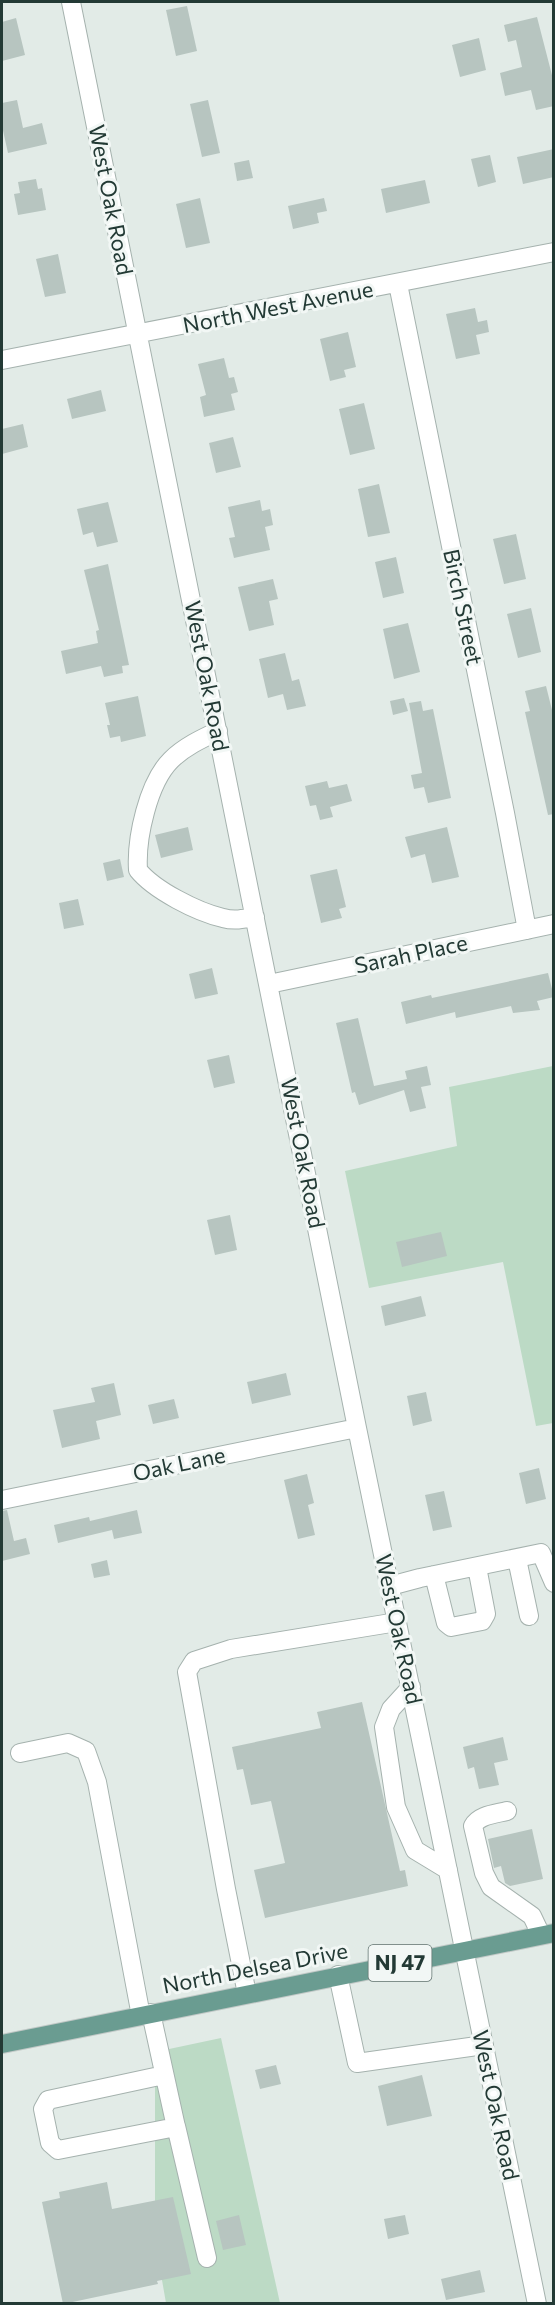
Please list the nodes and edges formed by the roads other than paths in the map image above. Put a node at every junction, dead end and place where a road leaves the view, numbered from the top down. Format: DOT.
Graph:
graph roads {
  1 [pos="71,2"];
  2 [pos="554,252"];
  3 [pos="398,284"];
  4 [pos="139,334"];
  5 [pos="2,360"];
  6 [pos="218,731"];
  7 [pos="255,917"];
  8 [pos="554,924"];
  9 [pos="527,930"];
  10 [pos="269,984"];
  11 [pos="357,1428"];
  12 [pos="2,1500"];
  13 [pos="547,1552"];
  14 [pos="517,1558"];
  15 [pos="477,1567"];
  16 [pos="434,1575"];
  17 [pos="554,1583"];
  18 [pos="390,1586"];
  19 [pos="529,1616"];
  20 [pos="397,1622"];
  21 [pos="411,1687"];
  22 [pos="20,1752"];
  23 [pos="507,1811"];
  24 [pos="448,1870"];
  25 [pos="547,1934"];
  26 [pos="465,1950"];
  27 [pos="338,1975"];
  28 [pos="247,1994"];
  29 [pos="146,2014"];
  30 [pos="2,2044"];
  31 [pos="484,2045"];
  32 [pos="164,2075"];
  33 [pos="176,2126"];
  34 [pos="207,2258"];
  35 [pos="537,2304"];
  1 -- 4 [label="street, West Oak Road"];
  2 -- 3 [label="street, North West Avenue"];
  3 -- 4 [label="street, North West Avenue"];
  3 -- 9 [label="street, Birch Street"];
  4 -- 5 [label="street, North West Avenue"];
  4 -- 6 [label="street, West Oak Road"];
  6 -- 7 [label="street, West Oak Road"];
  6 -- 7 [label="street"];
  7 -- 10 [label="street, West Oak Road"];
  8 -- 9 [label="street, Sarah Place"];
  9 -- 10 [label="street, Sarah Place"];
  10 -- 11 [label="street, West Oak Road"];
  11 -- 12 [label="street, Oak Lane"];
  11 -- 18 [label="street, West Oak Road"];
  13 -- 14 [label="street"];
  13 -- 17 [label="street"];
  14 -- 15 [label="street"];
  14 -- 19 [label="street"];
  15 -- 16 [label="street"];
  15 -- 16 [label="street"];
  16 -- 18 [label="street"];
  18 -- 20 [label="street, West Oak Road"];
  20 -- 21 [label="street, West Oak Road"];
  20 -- 28 [label="street"];
  21 -- 24 [label="street, West Oak Road"];
  21 -- 24 [label="street"];
  22 -- 29 [label="street"];
  23 -- 25 [label="street"];
  24 -- 26 [label="street, West Oak Road"];
  25 -- 26 [label="main road, North Delsea Drive / NJ 47"];
  26 -- 27 [label="main road, North Delsea Drive / NJ 47"];
  26 -- 31 [label="street, West Oak Road"];
  27 -- 28 [label="main road, North Delsea Drive / NJ 47"];
  27 -- 31 [label="street"];
  28 -- 29 [label="main road, North Delsea Drive / NJ 47"];
  29 -- 30 [label="main road, North Delsea Drive / NJ 47"];
  29 -- 32 [label="street"];
  31 -- 35 [label="street, West Oak Road"];
  32 -- 33 [label="street"];
  32 -- 33 [label="street"];
  33 -- 34 [label="street"];
}
